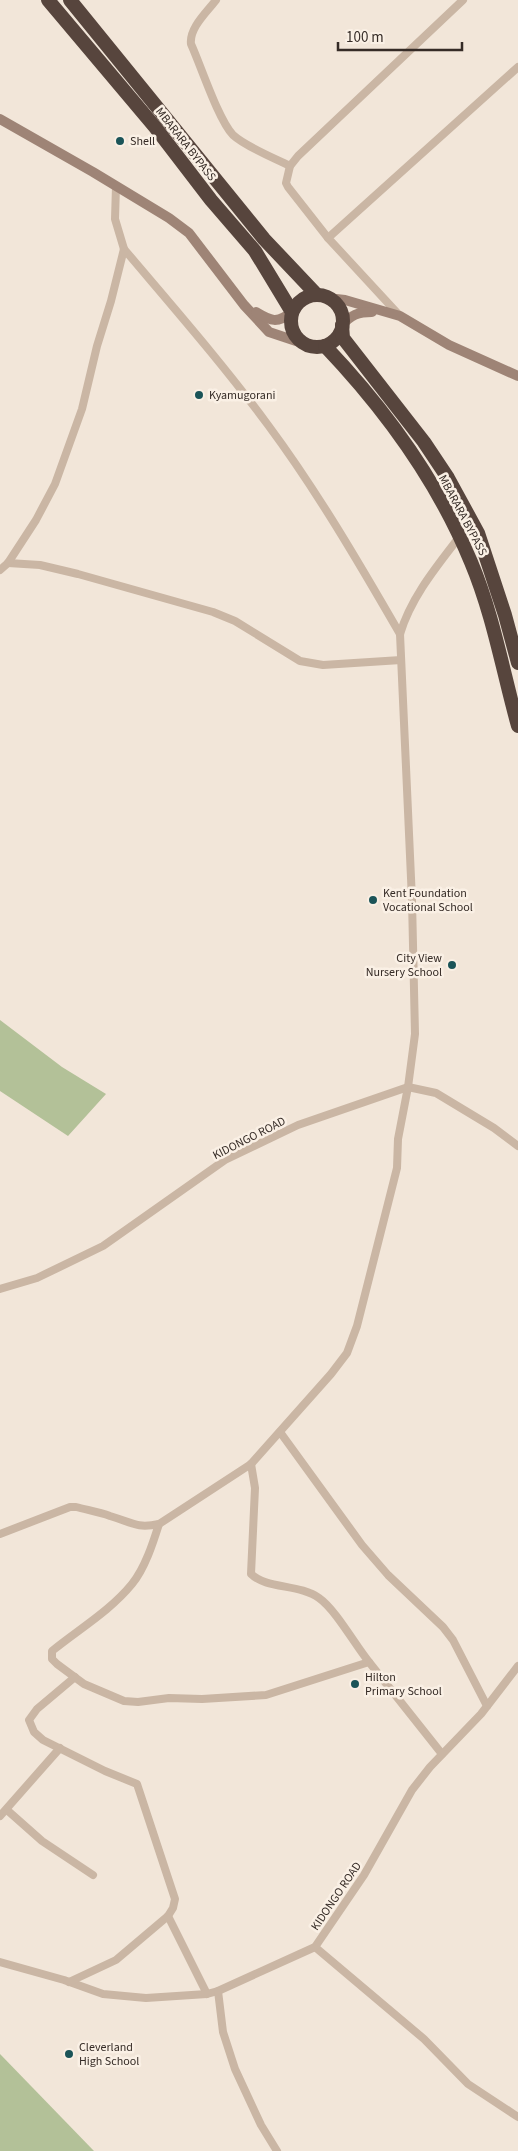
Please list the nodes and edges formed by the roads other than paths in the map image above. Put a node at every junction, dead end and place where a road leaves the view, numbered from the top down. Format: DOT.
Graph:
graph roads {
  1 [pos="48,0"];
  2 [pos="70,0"];
  3 [pos="216,0"];
  4 [pos="463,0"];
  5 [pos="518,66"];
  6 [pos="0,119"];
  7 [pos="290,166"];
  8 [pos="116,186"];
  9 [pos="328,238"];
  10 [pos="124,249"];
  11 [pos="322,297"];
  12 [pos="244,305"];
  13 [pos="292,312"];
  14 [pos="383,312"];
  15 [pos="400,316"];
  16 [pos="342,325"];
  17 [pos="304,344"];
  18 [pos="325,346"];
  19 [pos="518,376"];
  20 [pos="460,536"];
  21 [pos="8,563"];
  22 [pos="0,570"];
  23 [pos="400,634"];
  24 [pos="401,660"];
  25 [pos="518,663"];
  26 [pos="518,726"];
  27 [pos="408,1087"];
  28 [pos="518,1146"];
  29 [pos="0,1289"];
  30 [pos="280,1432"];
  31 [pos="251,1464"];
  32 [pos="159,1524"];
  33 [pos="0,1534"];
  34 [pos="369,1662"];
  35 [pos="518,1666"];
  36 [pos="75,1677"];
  37 [pos="487,1706"];
  38 [pos="60,1748"];
  39 [pos="442,1754"];
  40 [pos="7,1810"];
  41 [pos="0,1816"];
  42 [pos="93,1875"];
  43 [pos="168,1916"];
  44 [pos="315,1946"];
  45 [pos="0,1962"];
  46 [pos="69,1982"];
  47 [pos="218,1991"];
  48 [pos="207,1994"];
  49 [pos="518,2117"];
  50 [pos="277,2151"];
  1 -- 13 [label="highway, MBARARA BYPASS"];
  2 -- 11 [label="highway, MBARARA BYPASS"];
  3 -- 7 [label="street"];
  4 -- 7 [label="street"];
  5 -- 9 [label="street"];
  6 -- 8 [label="main road"];
  7 -- 9 [label="street"];
  8 -- 10 [label="street"];
  8 -- 12 [label="main road"];
  9 -- 15 [label="street"];
  10 -- 21 [label="street"];
  10 -- 23 [label="street"];
  11 -- 13 [label="highway"];
  11 -- 14 [label="main road"];
  11 -- 16 [label="highway"];
  12 -- 13 [label="main road"];
  12 -- 17 [label="main road"];
  13 -- 17 [label="highway"];
  14 -- 15 [label="main road"];
  14 -- 16 [label="main road"];
  15 -- 19 [label="main road"];
  16 -- 18 [label="highway"];
  16 -- 25 [label="highway, MBARARA BYPASS"];
  17 -- 18 [label="highway"];
  18 -- 20 [label="highway, MBARARA BYPASS"];
  20 -- 23 [label="street"];
  20 -- 26 [label="highway, MBARARA BYPASS"];
  21 -- 22 [label="street"];
  21 -- 24 [label="street"];
  23 -- 24 [label="street"];
  24 -- 27 [label="street"];
  27 -- 28 [label="street"];
  27 -- 29 [label="street, KIDONGO ROAD"];
  27 -- 30 [label="street"];
  30 -- 31 [label="street"];
  30 -- 37 [label="street"];
  31 -- 32 [label="street"];
  31 -- 34 [label="street"];
  32 -- 33 [label="street"];
  32 -- 36 [label="street"];
  34 -- 36 [label="street"];
  34 -- 39 [label="street"];
  35 -- 37 [label="street, KIDONGO ROAD"];
  36 -- 38 [label="street"];
  37 -- 39 [label="street, KIDONGO ROAD"];
  38 -- 40 [label="street"];
  38 -- 43 [label="street"];
  39 -- 44 [label="street, KIDONGO ROAD"];
  40 -- 41 [label="street"];
  40 -- 42 [label="street"];
  43 -- 46 [label="street"];
  43 -- 48 [label="street"];
  44 -- 47 [label="street, KIDONGO ROAD"];
  44 -- 49 [label="street"];
  45 -- 46 [label="street, KIDONGO ROAD"];
  46 -- 48 [label="street, KIDONGO ROAD"];
  47 -- 48 [label="street, KIDONGO ROAD"];
  47 -- 50 [label="street"];
}
